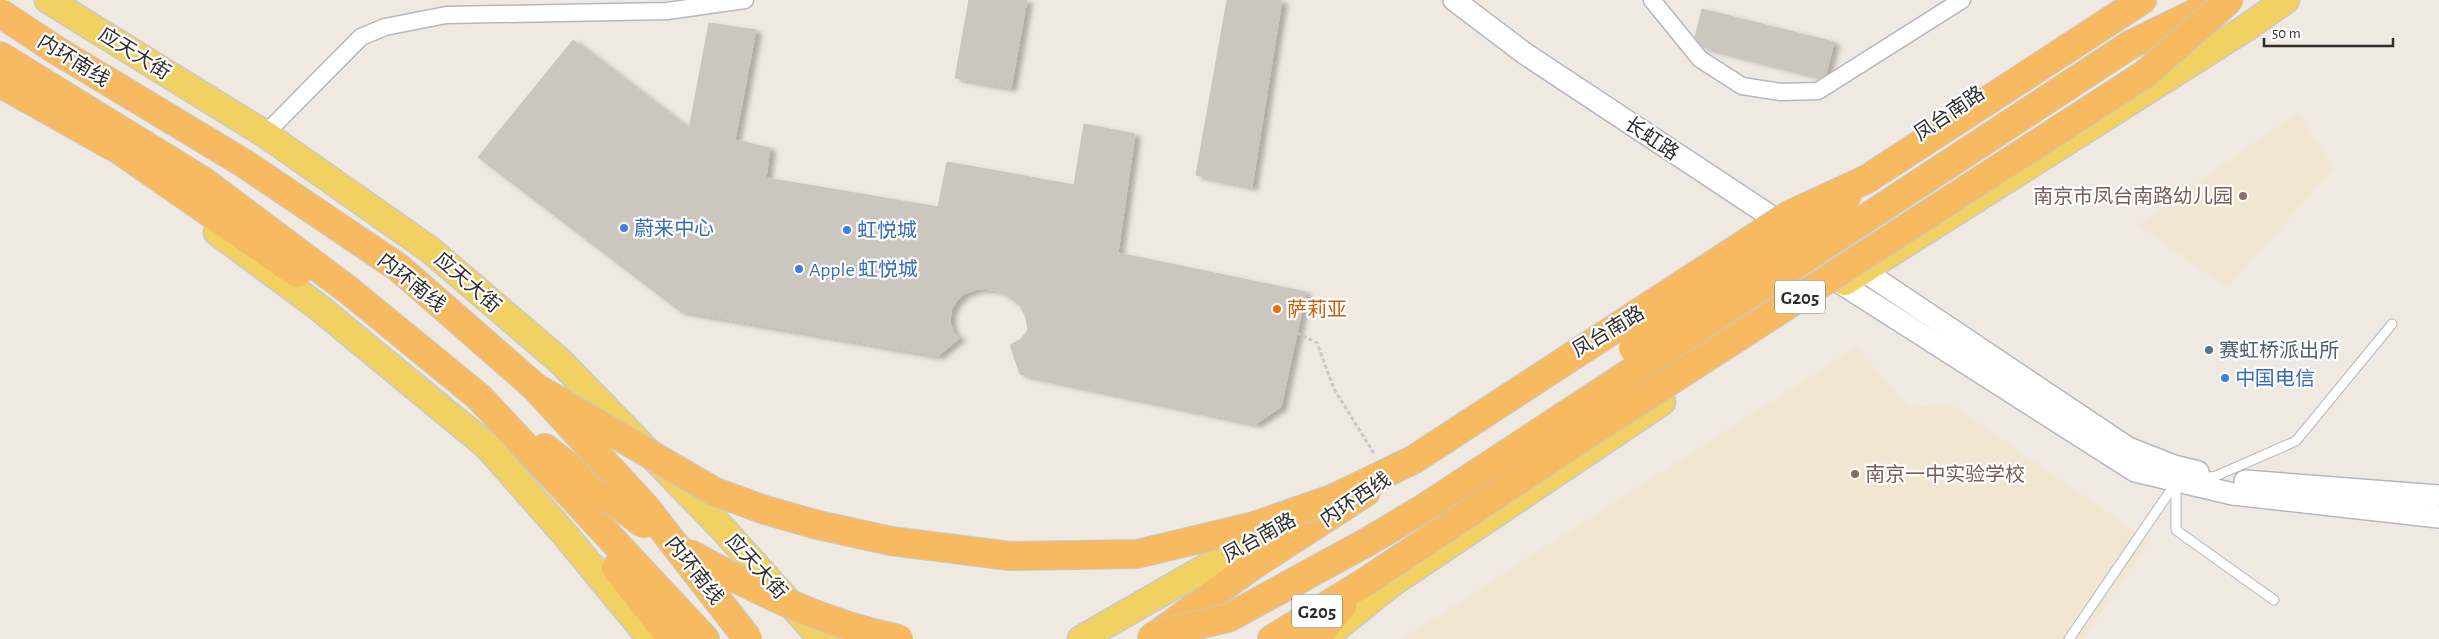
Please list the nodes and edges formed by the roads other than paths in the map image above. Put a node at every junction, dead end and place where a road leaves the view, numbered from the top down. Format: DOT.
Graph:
graph roads {
  1 [pos="48,0"];
  2 [pos="745,0"];
  3 [pos="1454,0"];
  4 [pos="1652,0"];
  5 [pos="1962,0"];
  6 [pos="2121,0"];
  7 [pos="2142,0"];
  8 [pos="2222,0"];
  9 [pos="2228,0"];
  10 [pos="2286,0"];
  11 [pos="0,13"];
  12 [pos="2246,28"];
  13 [pos="0,56"];
  14 [pos="0,63"];
  15 [pos="0,84"];
  16 [pos="265,134"];
  17 [pos="112,146"];
  18 [pos="1866,179"];
  19 [pos="1784,225"];
  20 [pos="1864,271"];
  21 [pos="1842,284"];
  22 [pos="2392,324"];
  23 [pos="535,387"];
  24 [pos="479,397"];
  25 [pos="1413,460"];
  26 [pos="2216,476"];
  27 [pos="2176,481"];
  28 [pos="2439,496"];
  29 [pos="2439,517"];
  30 [pos="1362,584"];
  31 [pos="2274,600"];
  32 [pos="651,639"];
  33 [pos="672,639"];
  34 [pos="705,639"];
  35 [pos="748,639"];
  36 [pos="827,639"];
  37 [pos="899,639"];
  38 [pos="1081,639"];
  39 [pos="1132,639"];
  40 [pos="1150,639"];
  41 [pos="1204,639"];
  42 [pos="1272,639"];
  43 [pos="1314,639"];
  44 [pos="1322,639"];
  45 [pos="2069,639"];
  1 -- 16 [label="main road, 应天大街"];
  2 -- 16 [label="street"];
  3 -- 19 [label="street, 长虹路"];
  4 -- 5 [label="street"];
  6 -- 19 [label="main road, 凤台南路"];
  7 -- 18 [label="highway, 凤台南路"];
  8 -- 39 [label="highway, bridge"];
  9 -- 12 [label="street"];
  9 -- 30 [label="highway, G205, bridge"];
  10 -- 12 [label="main road"];
  11 -- 23 [label="highway, 内环南线, bridge"];
  12 -- 20 [label="main road"];
  13 -- 24 [label="highway, 内环南线"];
  14 -- 17 [label="highway"];
  15 -- 17 [label="highway"];
  15 -- 32 [label="main road"];
  16 -- 36 [label="main road, 应天大街"];
  17 -- 33 [label="highway"];
  18 -- 25 [label="highway, bridge"];
  18 -- 41 [label="highway, bridge"];
  19 -- 21 [label="street, 长虹路"];
  19 -- 38 [label="main road, 凤台南路"];
  20 -- 21 [label="main road"];
  20 -- 26 [label="street"];
  21 -- 27 [label="street, 长虹路"];
  21 -- 44 [label="main road"];
  22 -- 26 [label="lane"];
  23 -- 25 [label="highway, bridge"];
  23 -- 35 [label="highway, 内环南线, bridge"];
  24 -- 34 [label="highway, 内环南线"];
  24 -- 37 [label="highway, bridge"];
  25 -- 40 [label="highway, 内环西线, bridge"];
  26 -- 27 [label="lane"];
  26 -- 28 [label="street"];
  27 -- 29 [label="street, 长虹路"];
  27 -- 31 [label="lane"];
  27 -- 45 [label="lane"];
  30 -- 42 [label="highway, G205"];
  30 -- 43 [label="highway"];
}
